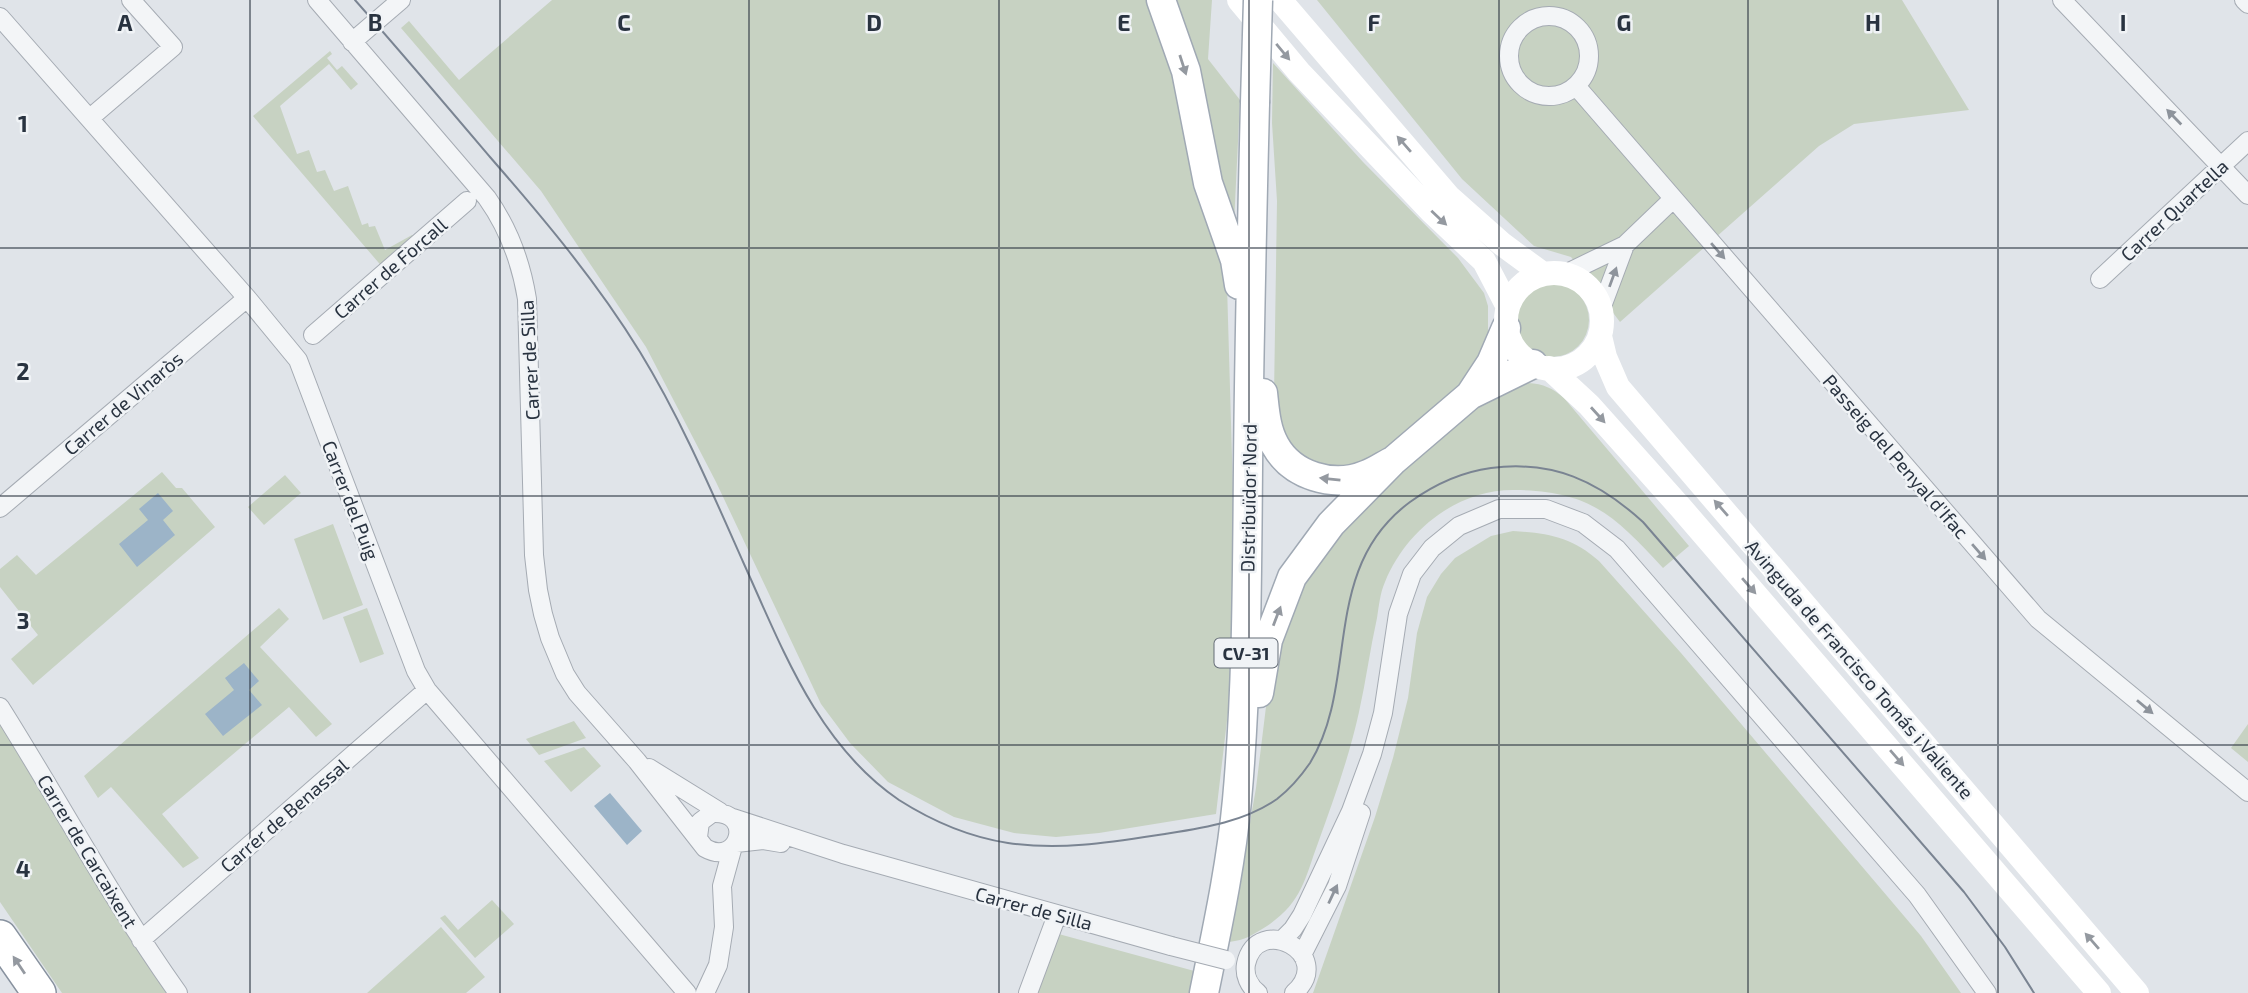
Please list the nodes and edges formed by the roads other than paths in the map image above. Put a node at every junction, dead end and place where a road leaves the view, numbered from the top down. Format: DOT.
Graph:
graph roads {
  1 [pos="131,0"];
  2 [pos="317,0"];
  3 [pos="401,0"];
  4 [pos="1161,0"];
  5 [pos="1239,0"];
  6 [pos="1258,0"];
  7 [pos="1280,0"];
  8 [pos="2062,0"];
  9 [pos="2244,0"];
  10 [pos="2248,4"];
  11 [pos="0,17"];
  12 [pos="352,42"];
  13 [pos="1576,86"];
  14 [pos="90,118"];
  15 [pos="2248,141"];
  16 [pos="2221,167"];
  17 [pos="2248,195"];
  18 [pos="1673,199"];
  19 [pos="467,201"];
  20 [pos="1625,245"];
  21 [pos="1554,274"];
  22 [pos="2100,279"];
  23 [pos="247,298"];
  24 [pos="1601,309"];
  25 [pos="1507,317"];
  26 [pos="1250,329"];
  27 [pos="313,335"];
  28 [pos="1600,336"];
  29 [pos="1541,366"];
  30 [pos="1470,395"];
  31 [pos="1394,460"];
  32 [pos="0,508"];
  33 [pos="427,690"];
  34 [pos="0,707"];
  35 [pos="1372,754"];
  36 [pos="637,761"];
  37 [pos="2248,792"];
  38 [pos="1237,802"];
  39 [pos="726,815"];
  40 [pos="702,843"];
  41 [pos="735,845"];
  42 [pos="843,854"];
  43 [pos="1985,861"];
  44 [pos="722,886"];
  45 [pos="1057,915"];
  46 [pos="0,937"];
  47 [pos="141,940"];
  48 [pos="1282,940"];
  49 [pos="1250,954"];
  50 [pos="1302,955"];
  51 [pos="1226,960"];
  52 [pos="1253,987"];
  53 [pos="39,993"];
  54 [pos="178,993"];
  55 [pos="687,993"];
  56 [pos="705,993"];
  57 [pos="1028,993"];
  58 [pos="1205,993"];
  59 [pos="1294,993"];
  60 [pos="1987,993"];
  61 [pos="2076,993"];
  62 [pos="2099,993"];
  63 [pos="2137,993"];
  1 -- 14 [label="street"];
  2 -- 12 [label="street, Carrer de Silla"];
  3 -- 12 [label="street"];
  4 -- 26 [label="main road, one-way"];
  5 -- 25 [label="main road, one-way"];
  6 -- 26 [label="main road, Distribuïdor Nord / CV-31, bridge"];
  21 -- 7 [label="main road, one-way"];
  16 -- 8 [label="street, one-way"];
  9 -- 10 [label="street"];
  11 -- 14 [label="street, Carrer del Puig"];
  12 -- 36 [label="street, Carrer de Silla"];
  13 -- 13 [label="street"];
  13 -- 18 [label="street, Passeig del Penyal d'Ifac"];
  14 -- 23 [label="street, Carrer del Puig"];
  15 -- 16 [label="street, Carrer Quartella"];
  16 -- 17 [label="street"];
  16 -- 22 [label="street, Carrer Quartella"];
  18 -- 20 [label="street"];
  18 -- 37 [label="street, Passeig del Penyal d'Ifac, one-way"];
  19 -- 27 [label="street, Carrer de Forcall"];
  20 -- 21 [label="street"];
  24 -- 20 [label="street, one-way"];
  21 -- 24 [label="main road"];
  21 -- 25 [label="main road"];
  23 -- 32 [label="street, Carrer de Vinaròs"];
  23 -- 33 [label="street, Carrer del Puig"];
  24 -- 28 [label="main road"];
  25 -- 29 [label="main road"];
  25 -- 30 [label="main road"];
  31 -- 26 [label="main road, one-way"];
  26 -- 38 [label="main road, Distribuïdor Nord / CV-31"];
  28 -- 29 [label="main road"];
  63 -- 28 [label="main road, Avinguda de Francisco Tomás i Valiente, one-way"];
  29 -- 30 [label="main road"];
  29 -- 43 [label="main road, Avinguda de Francisco Tomás i Valiente, one-way"];
  30 -- 31 [label="main road"];
  38 -- 31 [label="main road, one-way"];
  33 -- 47 [label="street, Carrer de Benassal"];
  33 -- 55 [label="street, Carrer del Puig"];
  34 -- 47 [label="street, Carrer de Carcaixent"];
  35 -- 48 [label="street"];
  50 -- 35 [label="street, one-way"];
  35 -- 60 [label="street"];
  36 -- 39 [label="street, Carrer de Silla"];
  36 -- 40 [label="street, Carrer de Silla"];
  38 -- 58 [label="main road, Distribuïdor Nord / CV-31"];
  39 -- 40 [label="street"];
  39 -- 41 [label="street"];
  39 -- 42 [label="street, Carrer de Silla"];
  40 -- 41 [label="street"];
  40 -- 44 [label="street, Carrer de Silla"];
  41 -- 42 [label="street, Carrer de Silla"];
  41 -- 44 [label="street"];
  42 -- 45 [label="street, Carrer de Silla"];
  43 -- 61 [label="main road"];
  43 -- 62 [label="main road, Avinguda de Francisco Tomás i Valiente"];
  44 -- 56 [label="street"];
  45 -- 51 [label="street, Carrer de Silla, bridge"];
  45 -- 57 [label="street"];
  53 -- 46 [label="highway, one-way"];
  47 -- 54 [label="street, Carrer de Carcaixent"];
  48 -- 49 [label="street, Carrer de Silla"];
  48 -- 50 [label="street"];
  49 -- 51 [label="street, Carrer de Silla"];
  49 -- 52 [label="street"];
  50 -- 59 [label="street"];
  51 -- 52 [label="street"];
}
